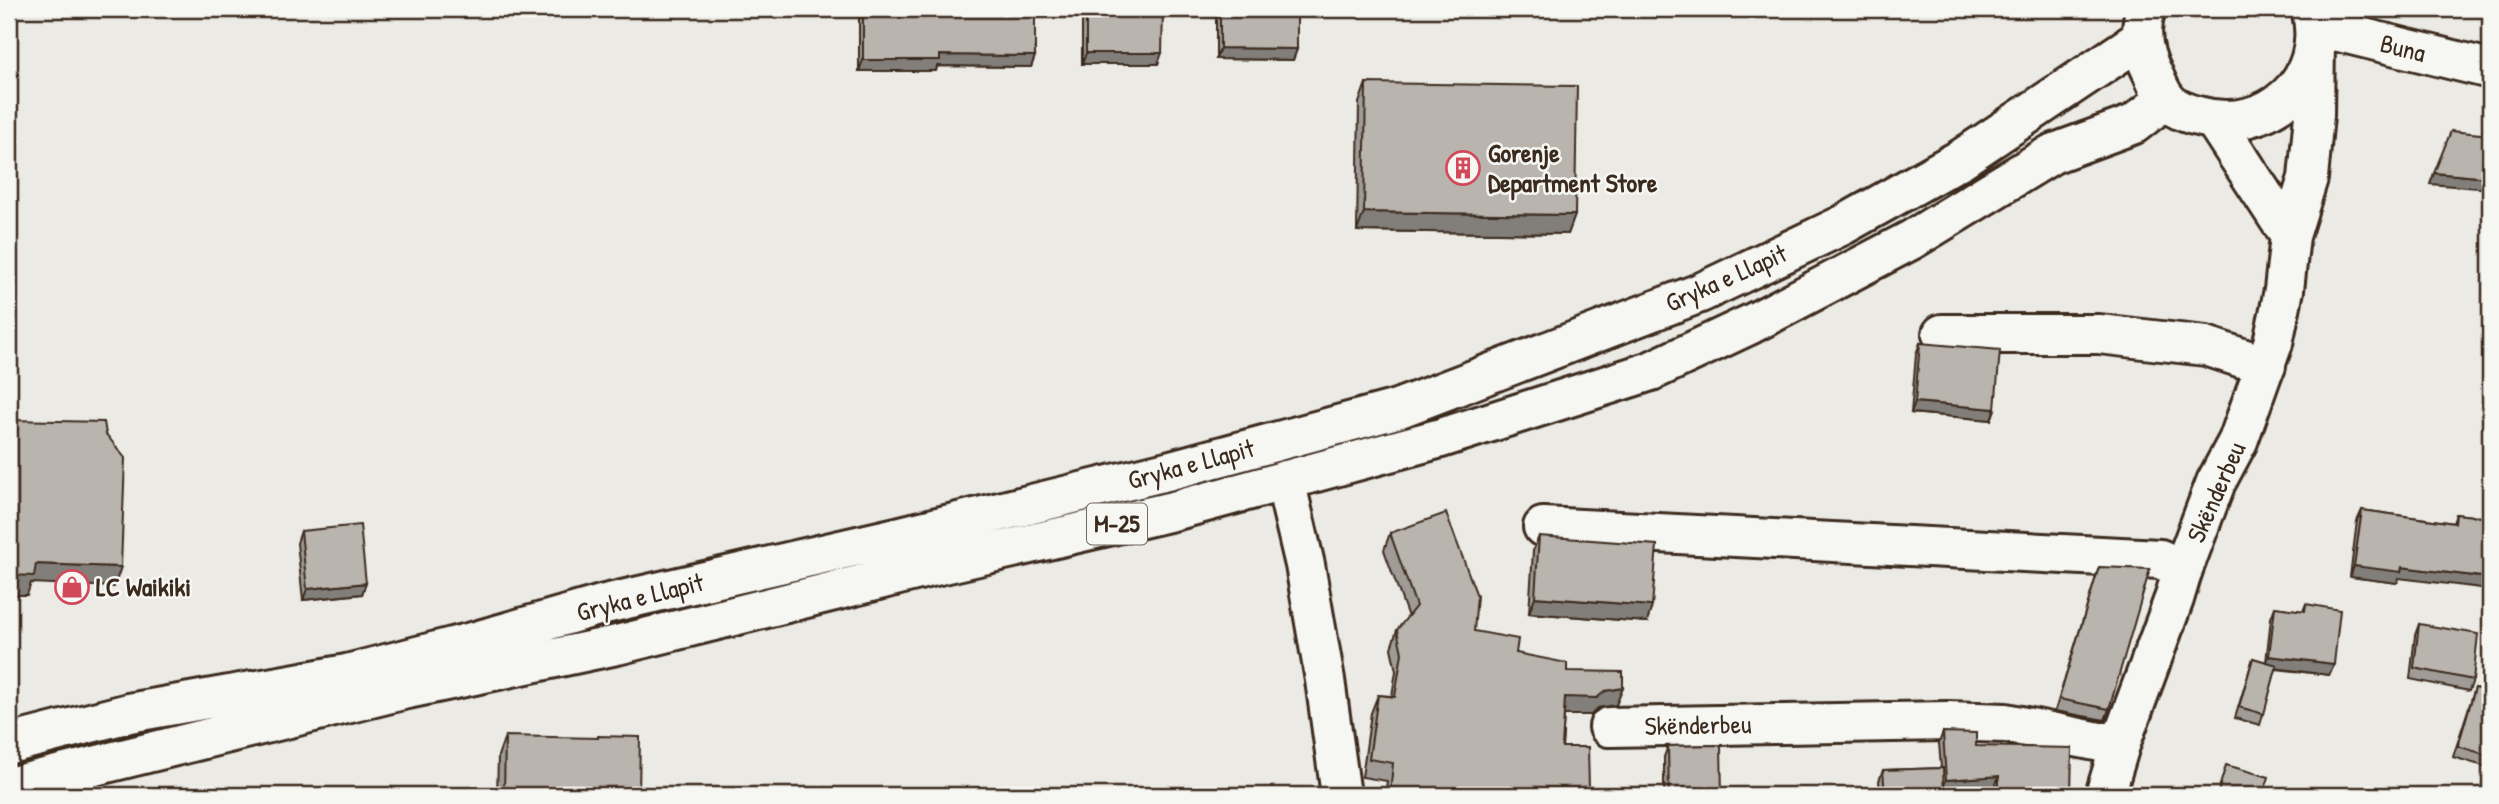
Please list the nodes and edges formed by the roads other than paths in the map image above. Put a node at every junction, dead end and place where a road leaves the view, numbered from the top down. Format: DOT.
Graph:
graph roads {
  1 [pos="2313,17"];
  2 [pos="2144,23"];
  3 [pos="2490,69"];
  4 [pos="2166,99"];
  5 [pos="2216,121"];
  6 [pos="2290,236"];
  7 [pos="1942,334"];
  8 [pos="2266,366"];
  9 [pos="1284,480"];
  10 [pos="1543,527"];
  11 [pos="2182,572"];
  12 [pos="1609,727"];
  13 [pos="2121,742"];
  14 [pos="9,744"];
  15 [pos="9,787"];
  16 [pos="1341,795"];
  17 [pos="2105,795"];
  1 -- 3 [label="main road, Buna"];
  1 -- 5 [label="main road"];
  1 -- 6 [label="main road, Skënderbeu"];
  2 -- 4 [label="main road"];
  2 -- 14 [label="main road, Gryka e Llapit / M-25"];
  4 -- 5 [label="main road"];
  4 -- 9 [label="main road, Gryka e Llapit / M-25"];
  5 -- 6 [label="main road"];
  6 -- 8 [label="main road, Skënderbeu"];
  7 -- 8 [label="main road"];
  8 -- 11 [label="main road, Skënderbeu"];
  9 -- 15 [label="main road, Gryka e Llapit / M-25"];
  9 -- 16 [label="main road, Gryka e Llapit"];
  10 -- 11 [label="main road"];
  11 -- 13 [label="main road, Skënderbeu"];
  12 -- 13 [label="main road, Skënderbeu"];
  13 -- 17 [label="main road, Skënderbeu"];
}
